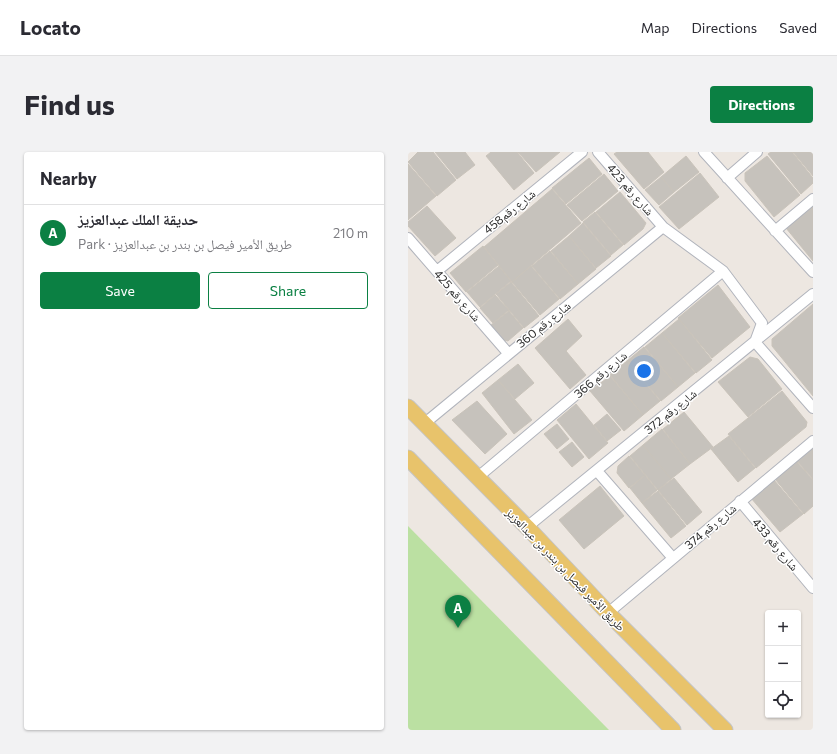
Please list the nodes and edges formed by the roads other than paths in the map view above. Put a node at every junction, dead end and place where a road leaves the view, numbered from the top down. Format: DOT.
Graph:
graph roads {
  1 [pos="582,152"];
  2 [pos="598,152"];
  3 [pos="704,152"];
  4 [pos="757,152"];
  5 [pos="727,178"];
  6 [pos="813,199"];
  7 [pos="663,227"];
  8 [pos="775,231"];
  9 [pos="408,238"];
  10 [pos="437,271"];
  11 [pos="723,271"];
  12 [pos="813,272"];
  13 [pos="813,294"];
  14 [pos="756,342"];
  15 [pos="508,353"];
  16 [pos="408,407"];
  17 [pos="813,408"];
  18 [pos="425,422"];
  19 [pos="813,440"];
  20 [pos="408,458"];
  21 [pos="597,471"];
  22 [pos="478,477"];
  23 [pos="740,501"];
  24 [pos="527,527"];
  25 [pos="672,557"];
  26 [pos="813,588"];
  27 [pos="608,613"];
  28 [pos="673,730"];
  29 [pos="725,730"];
  1 -- 10 [label="street, شارع رقم458"];
  2 -- 7 [label="street, شارع رقم 423"];
  3 -- 5 [label="street"];
  4 -- 5 [label="street"];
  5 -- 8 [label="street"];
  6 -- 8 [label="street"];
  7 -- 11 [label="street, شارع رقم 423"];
  7 -- 15 [label="street, شارع رقم 360"];
  8 -- 12 [label="street"];
  9 -- 10 [label="street, شارع رقم 425"];
  10 -- 15 [label="street, شارع رقم 425"];
  11 -- 14 [label="street, شارع رقم 423"];
  11 -- 22 [label="street, شارع رقم 366"];
  13 -- 14 [label="street, شارع رقم 372"];
  14 -- 17 [label="street"];
  14 -- 21 [label="street, شارع رقم 372"];
  15 -- 18 [label="street, شارع رقم 360"];
  16 -- 18 [label="main road, طريق الأمير فيصل بن بندر بن عبدالعزيز"];
  18 -- 22 [label="main road, طريق الأمير فيصل بن بندر بن عبدالعزيز"];
  19 -- 23 [label="street, شارع رقم 374"];
  20 -- 28 [label="main road"];
  21 -- 24 [label="street, شارع رقم 372"];
  21 -- 25 [label="street"];
  22 -- 24 [label="main road, طريق الأمير فيصل بن بندر بن عبدالعزيز"];
  23 -- 25 [label="street, شارع رقم 374"];
  23 -- 26 [label="street, شارع رقم 433"];
  24 -- 27 [label="main road, طريق الأمير فيصل بن بندر بن عبدالعزيز"];
  25 -- 27 [label="street, شارع رقم 374"];
  27 -- 29 [label="main road, طريق الأمير فيصل بن بندر بن عبدالعزيز"];
}
